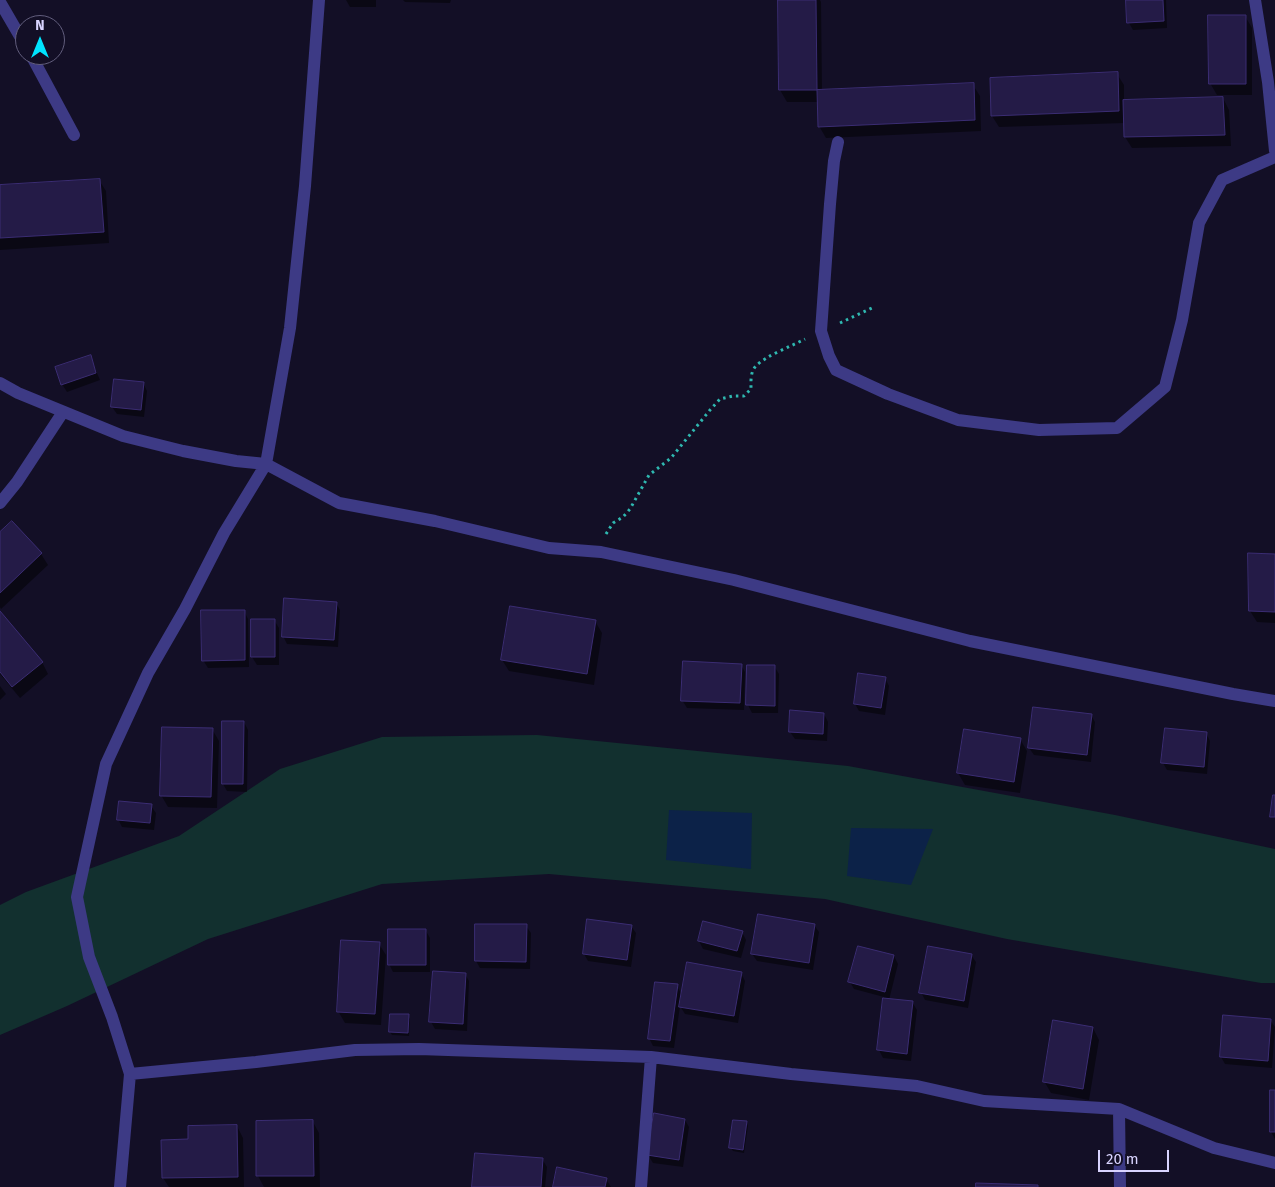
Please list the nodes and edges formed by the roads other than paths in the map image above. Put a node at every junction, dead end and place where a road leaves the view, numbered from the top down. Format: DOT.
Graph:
graph roads {
  1 [pos="319,0"];
  2 [pos="1256,0"];
  3 [pos="0,2"];
  4 [pos="15,28"];
  5 [pos="36,65"];
  6 [pos="1271,82"];
  7 [pos="74,135"];
  8 [pos="838,142"];
  9 [pos="1275,151"];
  10 [pos="1275,157"];
  11 [pos="0,383"];
  12 [pos="62,412"];
  13 [pos="266,464"];
  14 [pos="0,504"];
  15 [pos="1275,701"];
  16 [pos="652,1057"];
  17 [pos="130,1074"];
  18 [pos="1119,1109"];
  19 [pos="1275,1163"];
  20 [pos="120,1187"];
  21 [pos="641,1187"];
  22 [pos="1120,1187"];
  1 -- 13 [label="street"];
  2 -- 6 [label="street"];
  3 -- 4 [label="street"];
  5 -- 7 [label="street"];
  6 -- 9 [label="street"];
  8 -- 10 [label="street"];
  11 -- 12 [label="street"];
  12 -- 13 [label="street"];
  12 -- 14 [label="street"];
  13 -- 15 [label="street"];
  13 -- 17 [label="street"];
  16 -- 17 [label="street"];
  16 -- 18 [label="street"];
  16 -- 21 [label="street"];
  17 -- 20 [label="street"];
  18 -- 19 [label="street"];
  18 -- 22 [label="street"];
}
